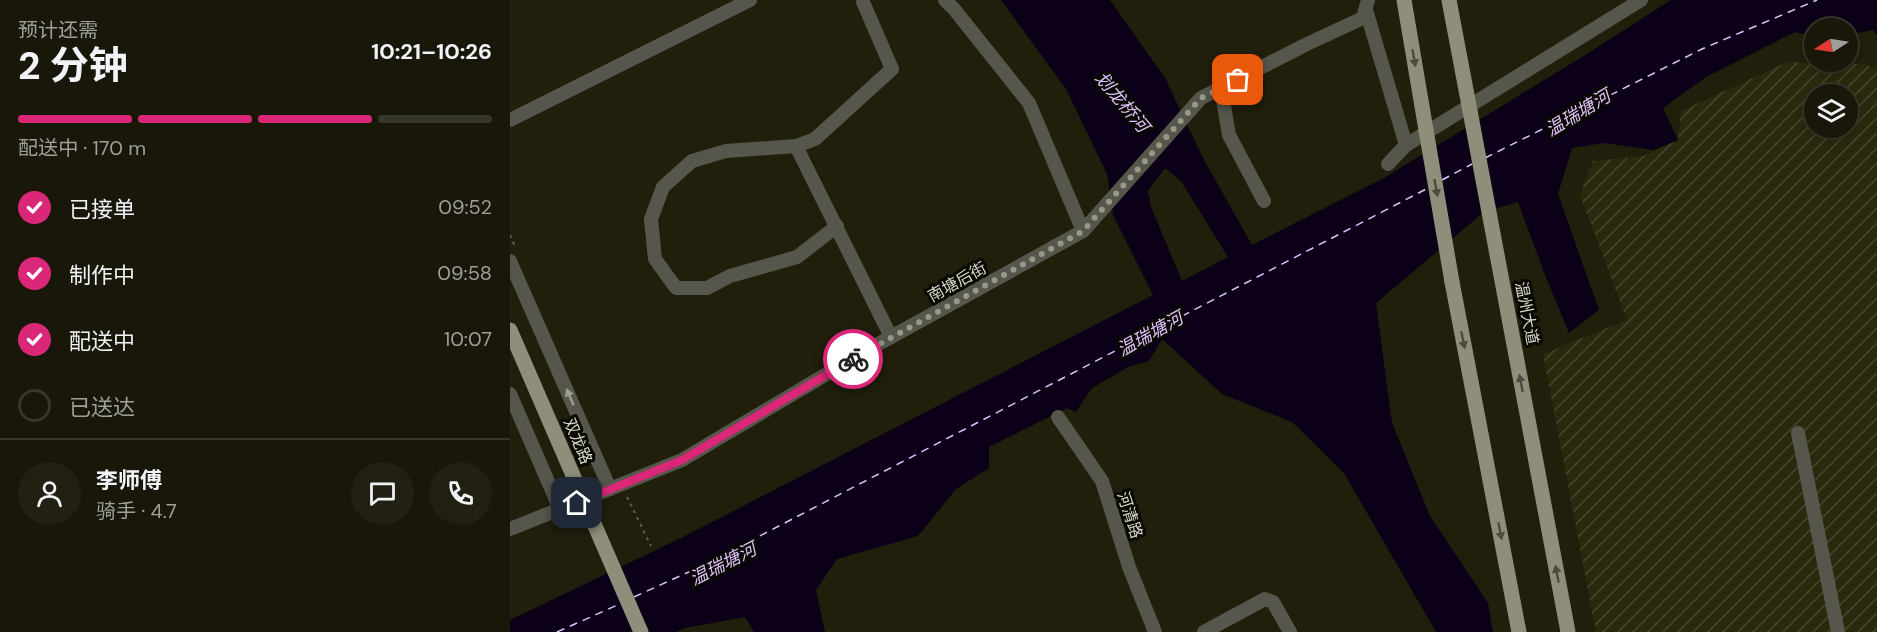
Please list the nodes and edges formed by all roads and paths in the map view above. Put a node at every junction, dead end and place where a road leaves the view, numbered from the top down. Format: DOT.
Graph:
graph roads {
  1 [pos="750,0"];
  2 [pos="945,0"];
  3 [pos="1404,0"];
  4 [pos="1449,0"];
  5 [pos="1641,0"];
  6 [pos="863,2"];
  7 [pos="1367,5"];
  8 [pos="1221,88"];
  9 [pos="510,120"];
  10 [pos="1406,145"];
  11 [pos="796,146"];
  12 [pos="1388,164"];
  13 [pos="1264,201"];
  14 [pos="837,226"];
  15 [pos="1083,231"];
  16 [pos="510,261"];
  17 [pos="510,330"];
  18 [pos="891,337"];
  19 [pos="510,394"];
  20 [pos="1058,417"];
  21 [pos="1798,433"];
  22 [pos="610,489"];
  23 [pos="560,509"];
  24 [pos="510,529"];
  25 [pos="1224,627"];
  26 [pos="1518,630"];
  27 [pos="642,632"];
  28 [pos="1155,632"];
  29 [pos="1204,632"];
  30 [pos="1290,632"];
  31 [pos="1568,632"];
  32 [pos="1838,632"];
  1 -- 9 [label="street"];
  2 -- 15 [label="street"];
  3 -- 26 [label="main road, one-way, bridge"];
  31 -- 4 [label="main road, 温州大道, one-way, bridge"];
  5 -- 10 [label="street"];
  6 -- 11 [label="street"];
  7 -- 8 [label="street, 南塘后街"];
  7 -- 10 [label="street"];
  8 -- 13 [label="street"];
  8 -- 15 [label="street, 南塘后街"];
  10 -- 12 [label="street"];
  11 -- 14 [label="street"];
  11 -- 14 [label="street"];
  14 -- 18 [label="street"];
  15 -- 18 [label="street, 南塘后街"];
  22 -- 16 [label="street, one-way"];
  17 -- 27 [label="main road, 双龙路, bridge"];
  18 -- 22 [label="street, 南塘后街"];
  19 -- 23 [label="street"];
  20 -- 28 [label="street, 河清路"];
  21 -- 32 [label="street"];
  22 -- 23 [label="street, 南塘后街"];
  23 -- 24 [label="street, 南塘后街"];
  25 -- 29 [label="street"];
  25 -- 30 [label="street"];
}
